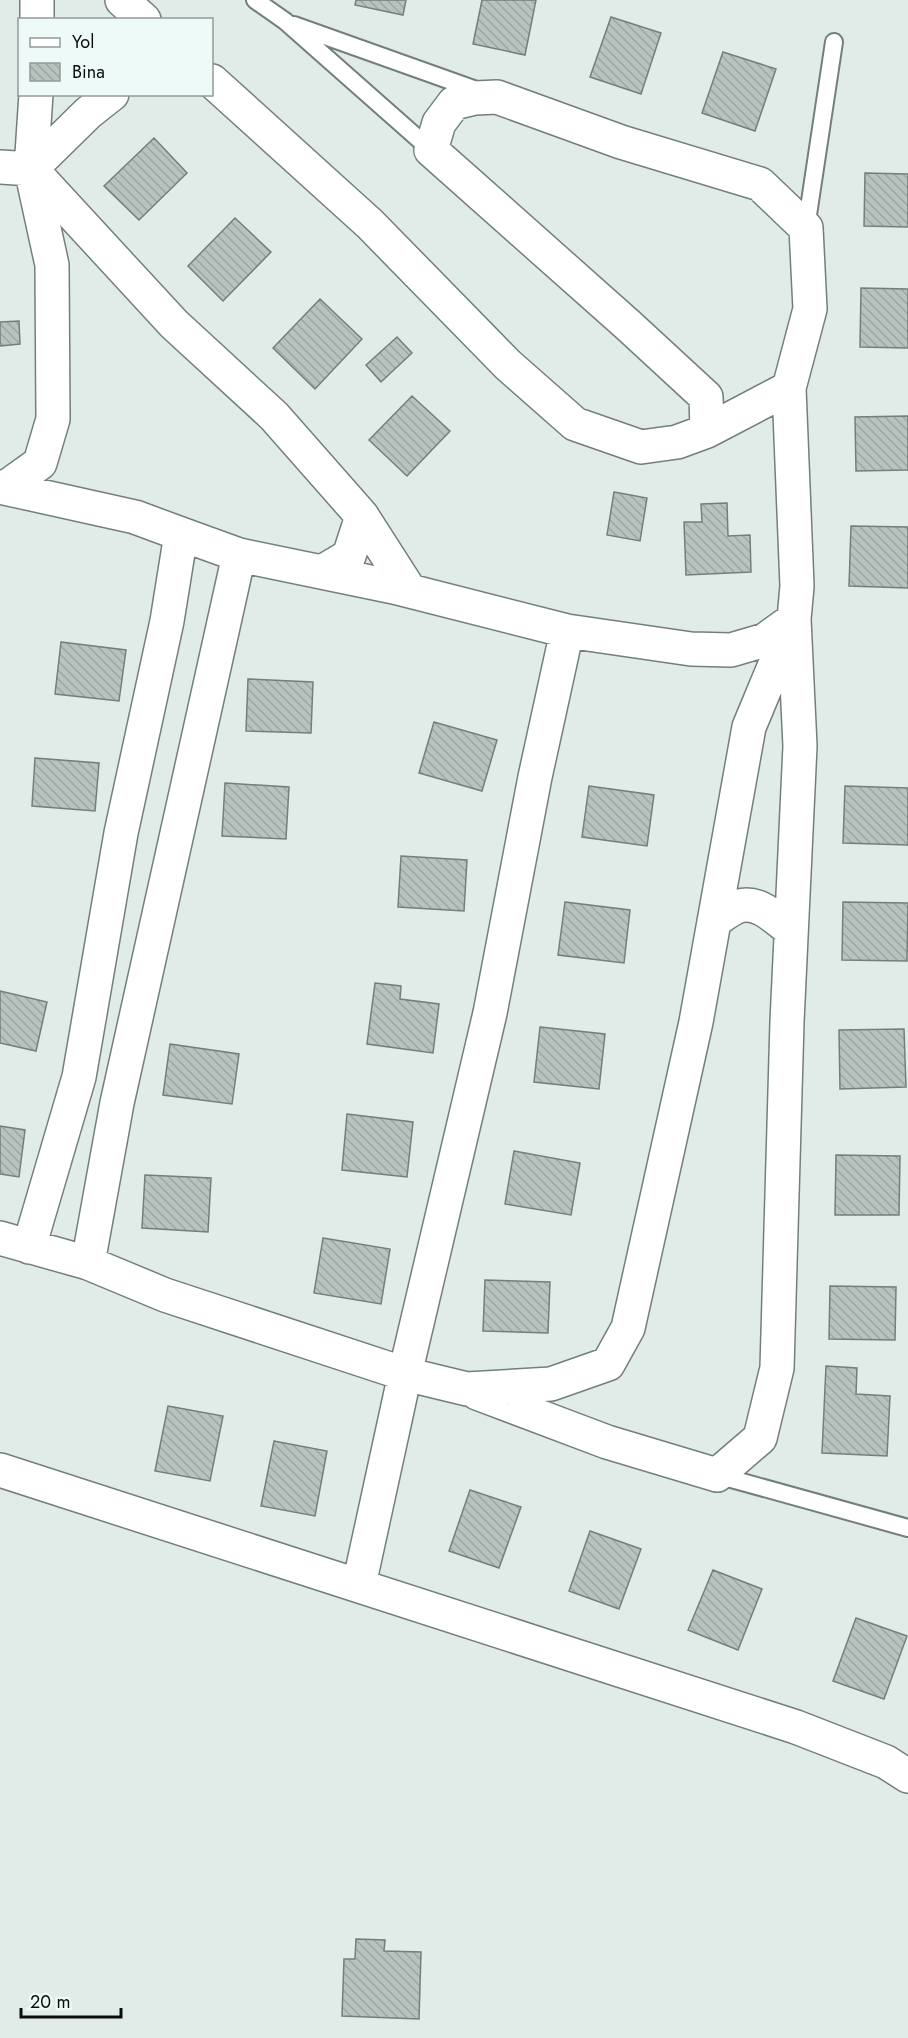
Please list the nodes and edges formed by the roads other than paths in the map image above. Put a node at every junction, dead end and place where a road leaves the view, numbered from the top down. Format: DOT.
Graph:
graph roads {
  1 [pos="37,0"];
  2 [pos="122,0"];
  3 [pos="255,0"];
  4 [pos="38,18"];
  5 [pos="142,18"];
  6 [pos="285,21"];
  7 [pos="834,42"];
  8 [pos="213,82"];
  9 [pos="35,96"];
  10 [pos="109,96"];
  11 [pos="497,97"];
  12 [pos="431,150"];
  13 [pos="16,168"];
  14 [pos="806,228"];
  15 [pos="789,388"];
  16 [pos="707,431"];
  17 [pos="2,488"];
  18 [pos="362,516"];
  19 [pos="181,534"];
  20 [pos="239,555"];
  21 [pos="322,572"];
  22 [pos="410,591"];
  23 [pos="794,619"];
  24 [pos="567,631"];
  25 [pos="714,921"];
  26 [pos="791,930"];
  27 [pos="14,1243"];
  28 [pos="88,1263"];
  29 [pos="405,1374"];
  30 [pos="467,1389"];
  31 [pos="0,1470"];
  32 [pos="717,1475"];
  33 [pos="908,1528"];
  34 [pos="359,1585"];
  35 [pos="908,1776"];
  1 -- 4 [label="street"];
  2 -- 5 [label="street"];
  3 -- 6 [label="lane"];
  6 -- 11 [label="lane"];
  6 -- 12 [label="lane"];
  7 -- 14 [label="lane"];
  8 -- 16 [label="street"];
  9 -- 13 [label="street"];
  10 -- 13 [label="street"];
  11 -- 12 [label="street"];
  11 -- 14 [label="street"];
  12 -- 16 [label="street"];
  13 -- 17 [label="street"];
  13 -- 18 [label="street"];
  14 -- 15 [label="street"];
  15 -- 16 [label="street"];
  15 -- 23 [label="street"];
  17 -- 19 [label="street"];
  18 -- 21 [label="street"];
  18 -- 22 [label="street"];
  19 -- 20 [label="street"];
  19 -- 27 [label="street"];
  20 -- 21 [label="street"];
  20 -- 28 [label="street"];
  21 -- 22 [label="street"];
  22 -- 24 [label="street"];
  23 -- 24 [label="street"];
  23 -- 25 [label="street"];
  23 -- 26 [label="street"];
  24 -- 29 [label="street"];
  25 -- 26 [label="street"];
  25 -- 30 [label="street"];
  26 -- 32 [label="street"];
  27 -- 28 [label="street"];
  28 -- 29 [label="street"];
  29 -- 30 [label="street"];
  29 -- 34 [label="street"];
  30 -- 32 [label="street"];
  31 -- 34 [label="street"];
  32 -- 33 [label="lane"];
  34 -- 35 [label="street"];
}
